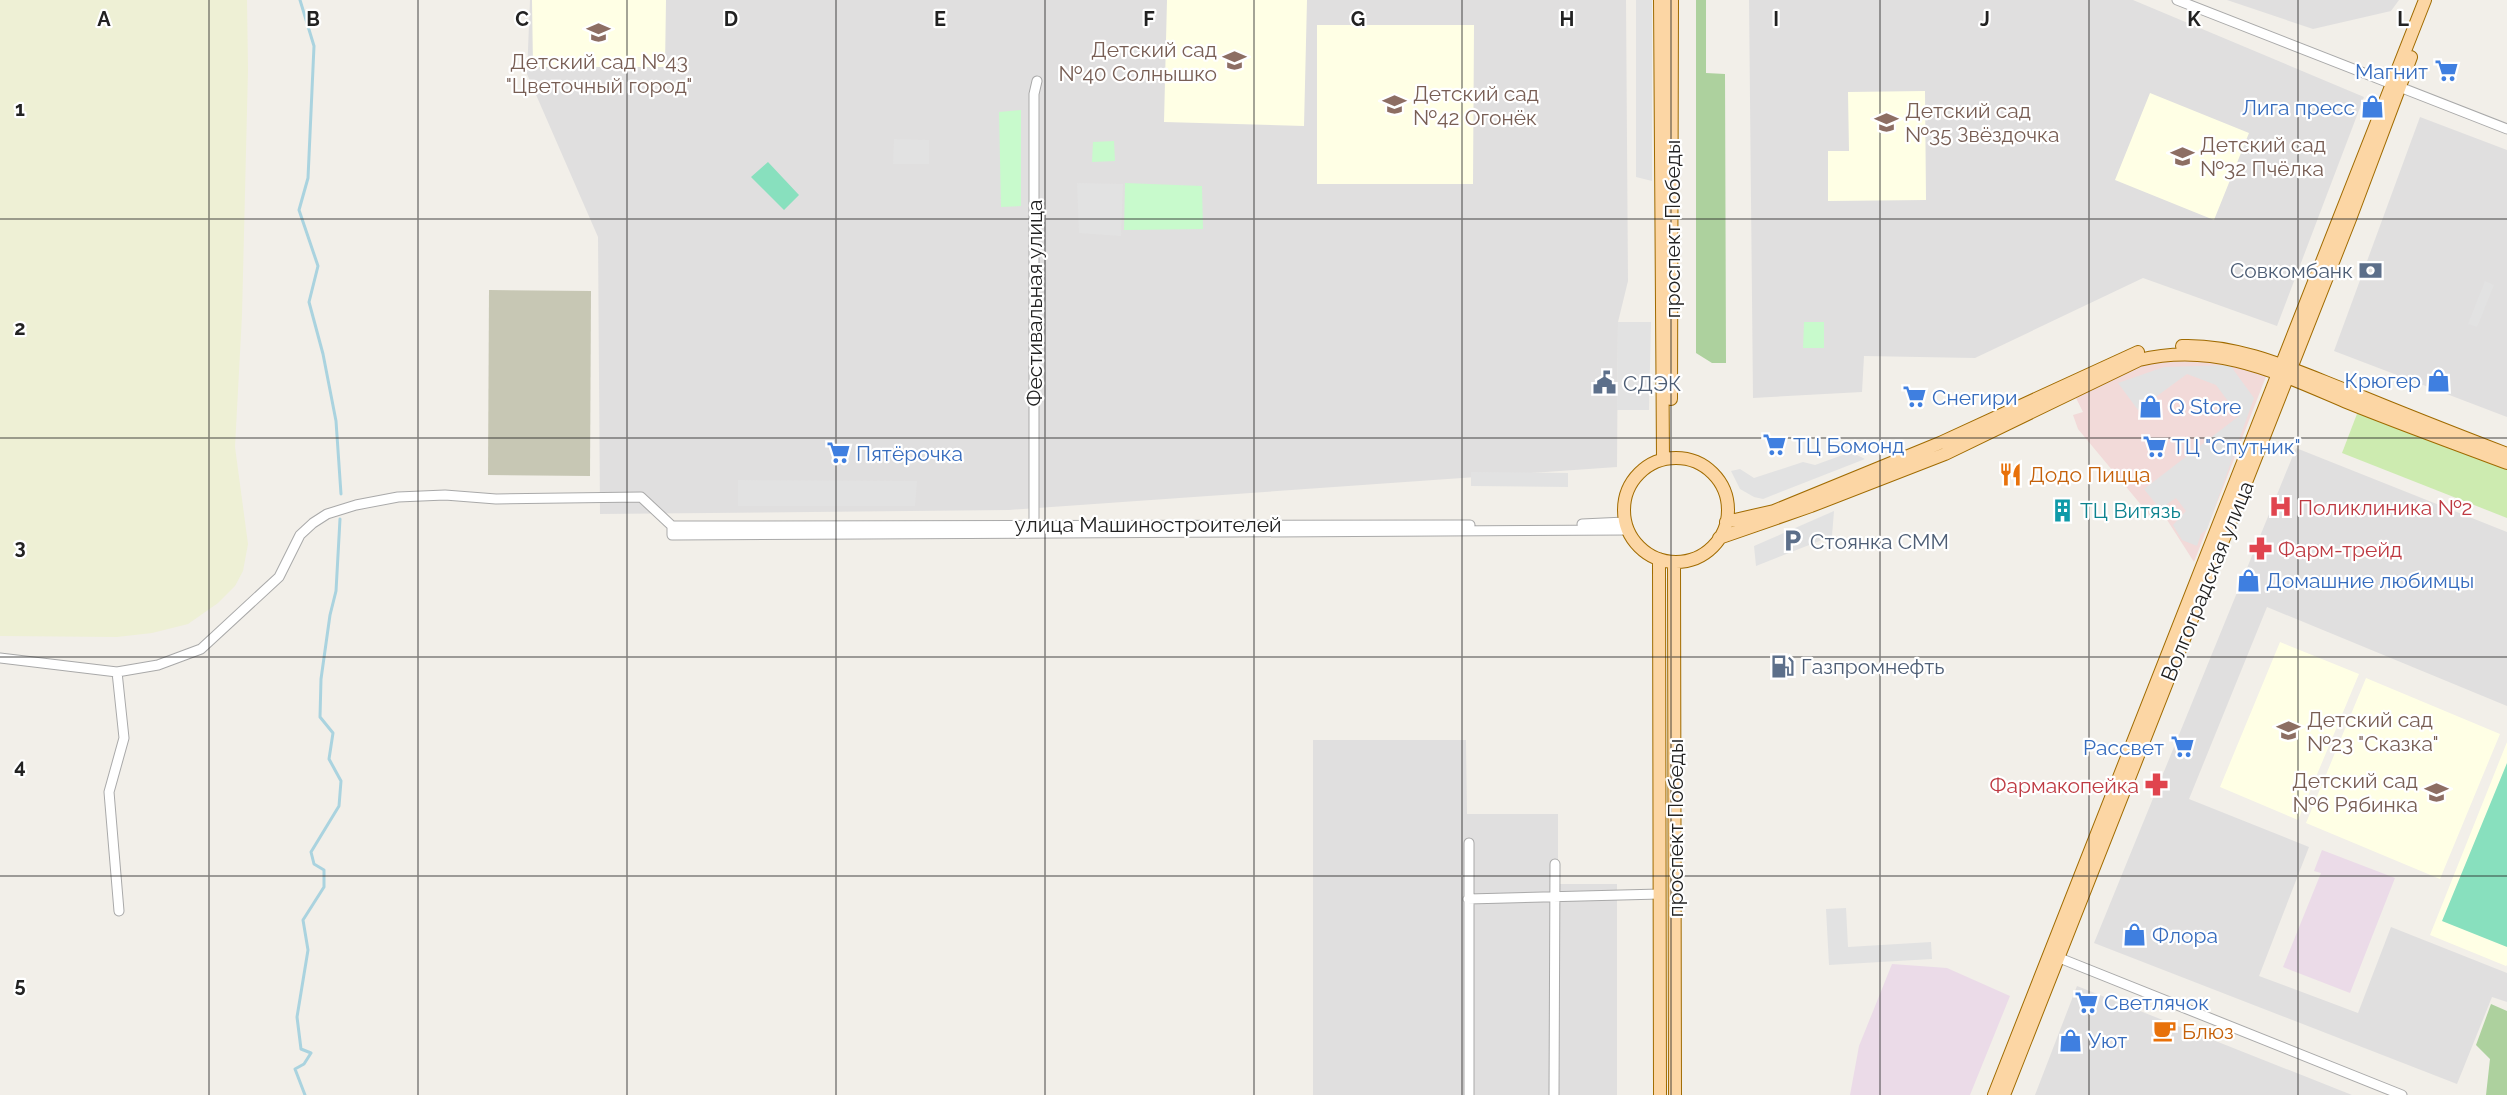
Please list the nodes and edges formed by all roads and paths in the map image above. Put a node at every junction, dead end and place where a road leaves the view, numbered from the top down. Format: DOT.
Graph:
graph roads {
  1 [pos="1660,0"];
  2 [pos="1672,0"];
  3 [pos="2177,0"];
  4 [pos="2425,0"];
  5 [pos="2433,0"];
  6 [pos="1037,81"];
  7 [pos="2396,85"];
  8 [pos="2507,129"];
  9 [pos="2284,370"];
  10 [pos="2507,454"];
  11 [pos="1667,458"];
  12 [pos="2507,463"];
  13 [pos="1726,522"];
  14 [pos="1034,524"];
  15 [pos="672,526"];
  16 [pos="1627,526"];
  17 [pos="1719,538"];
  18 [pos="1659,559"];
  19 [pos="1674,562"];
  20 [pos="0,658"];
  21 [pos="117,672"];
  22 [pos="1468,843"];
  23 [pos="1554,864"];
  24 [pos="1660,894"];
  25 [pos="1554,897"];
  26 [pos="1468,899"];
  27 [pos="119,911"];
  28 [pos="2059,952"];
  29 [pos="1468,1095"];
  30 [pos="1554,1095"];
  31 [pos="1660,1095"];
  32 [pos="1675,1095"];
  33 [pos="1994,1095"];
  34 [pos="2004,1095"];
  35 [pos="2402,1095"];
  1 -- 11 [label="main road"];
  2 -- 11 [label="main road, проспект Победы"];
  3 -- 7 [label="street"];
  4 -- 7 [label="main road"];
  5 -- 7 [label="main road, Волгоградская улица"];
  6 -- 14 [label="street, Фестивальная улица"];
  7 -- 8 [label="street"];
  7 -- 9 [label="main road, Волгоградская улица"];
  9 -- 10 [label="main road"];
  9 -- 12 [label="main road"];
  9 -- 13 [label="main road"];
  9 -- 17 [label="main road"];
  9 -- 28 [label="main road, Волгоградская улица"];
  9 -- 33 [label="main road"];
  11 -- 13 [label="main road"];
  11 -- 16 [label="main road"];
  13 -- 17 [label="main road"];
  14 -- 15 [label="street, улица Машиностроителей"];
  14 -- 16 [label="street, улица Машиностроителей"];
  15 -- 16 [label="street"];
  15 -- 21 [label="street"];
  16 -- 18 [label="main road"];
  17 -- 19 [label="main road"];
  18 -- 19 [label="main road"];
  18 -- 24 [label="main road"];
  19 -- 32 [label="main road, проспект Победы"];
  20 -- 21 [label="street"];
  21 -- 27 [label="street"];
  22 -- 26 [label="street"];
  23 -- 25 [label="street"];
  24 -- 25 [label="street"];
  24 -- 31 [label="main road"];
  25 -- 26 [label="street"];
  25 -- 30 [label="street"];
  26 -- 29 [label="street"];
  28 -- 34 [label="main road, Волгоградская улица"];
  28 -- 35 [label="street"];
}
